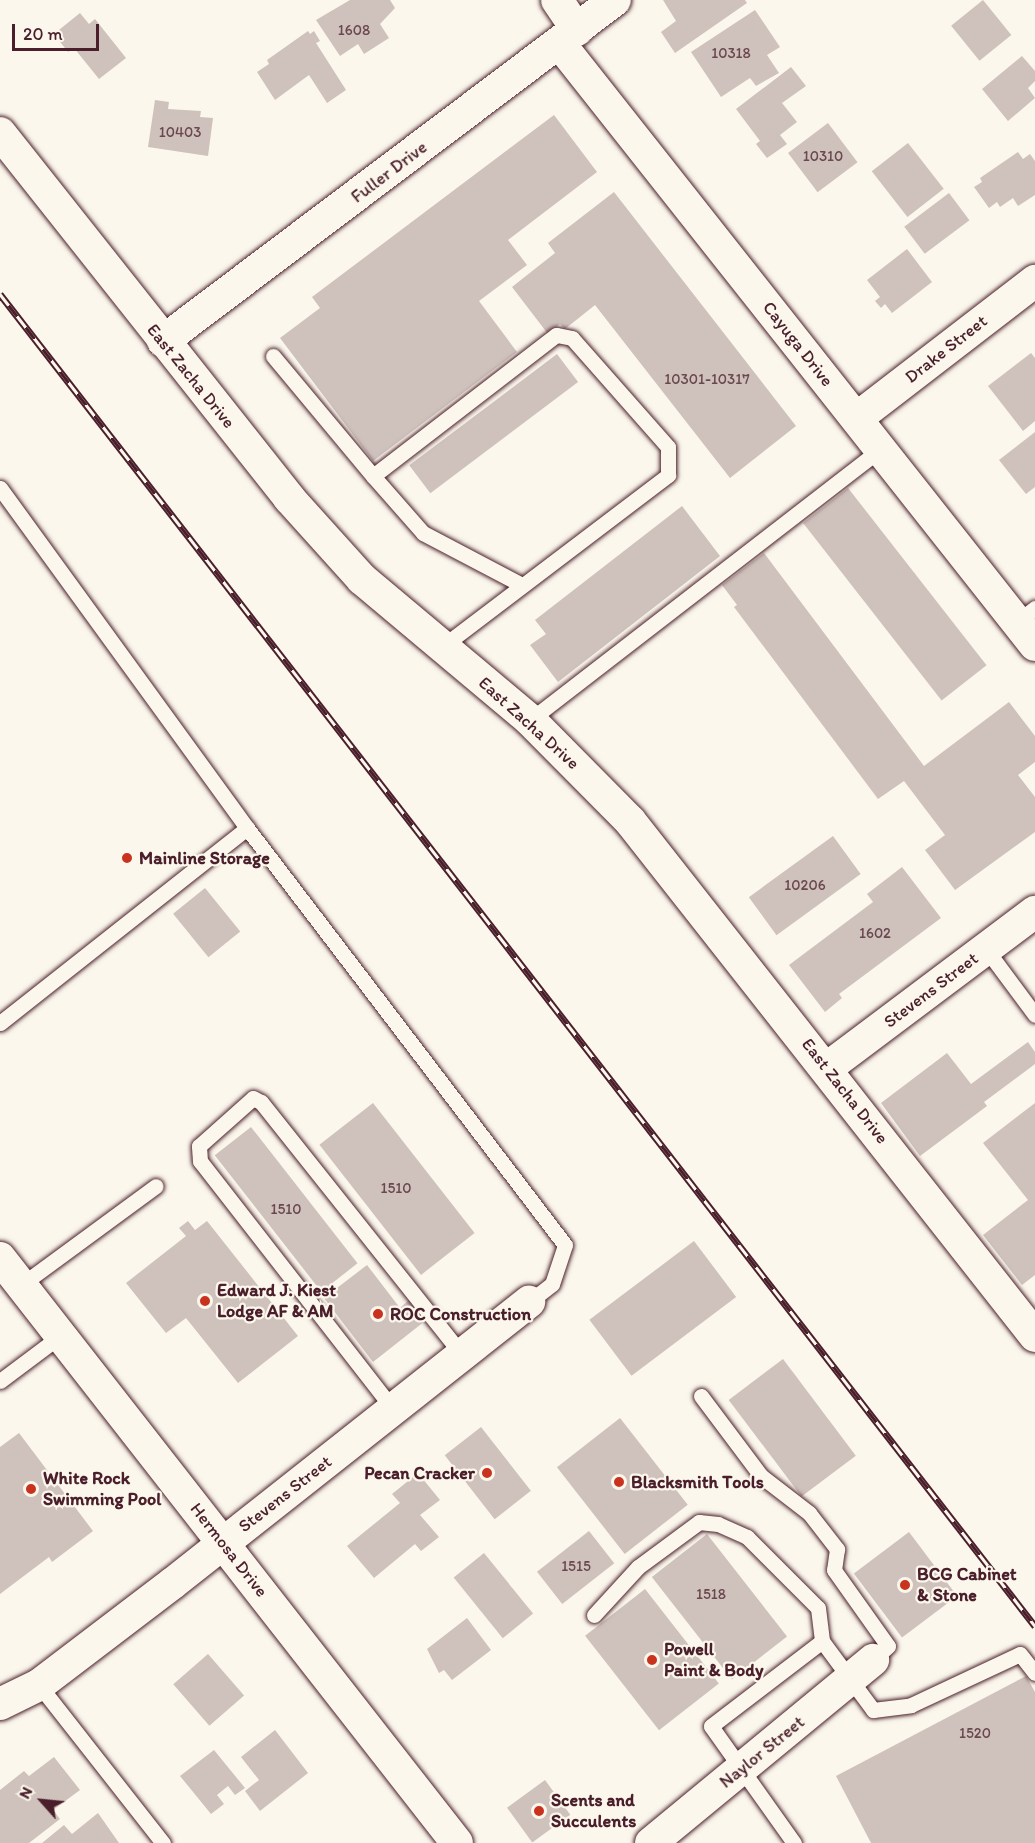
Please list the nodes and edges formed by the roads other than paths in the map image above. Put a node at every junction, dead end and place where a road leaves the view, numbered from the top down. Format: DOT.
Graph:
graph roads {
  1 [pos="557,0"];
  2 [pos="615,0"];
  3 [pos="568,37"];
  4 [pos="0,132"];
  5 [pos="1035,281"];
  6 [pos="163,341"];
  7 [pos="273,356"];
  8 [pos="857,418"];
  9 [pos="881,449"];
  10 [pos="373,476"];
  11 [pos="0,488"];
  12 [pos="522,585"];
  13 [pos="1029,625"];
  14 [pos="443,646"];
  15 [pos="530,720"];
  16 [pos="246,828"];
  17 [pos="1035,912"];
  18 [pos="986,949"];
  19 [pos="1035,1015"];
  20 [pos="0,1023"];
  21 [pos="828,1068"];
  22 [pos="156,1186"];
  23 [pos="0,1258"];
  24 [pos="21,1286"];
  25 [pos="528,1302"];
  26 [pos="60,1336"];
  27 [pos="1035,1336"];
  28 [pos="462,1354"];
  29 [pos="0,1381"];
  30 [pos="701,1396"];
  31 [pos="393,1409"];
  32 [pos="223,1542"];
  33 [pos="594,1615"];
  34 [pos="822,1641"];
  35 [pos="873,1660"];
  36 [pos="1035,1674"];
  37 [pos="849,1680"];
  38 [pos="39,1684"];
  39 [pos="0,1704"];
  40 [pos="0,1728"];
  41 [pos="741,1769"];
  42 [pos="163,1843"];
  43 [pos="457,1843"];
  44 [pos="651,1843"];
  45 [pos="794,1843"];
  1 -- 3 [label="street, Cayuga Drive"];
  2 -- 3 [label="street, Fuller Drive"];
  3 -- 6 [label="street, Fuller Drive"];
  3 -- 8 [label="street, Cayuga Drive"];
  4 -- 6 [label="street, East Zacha Drive"];
  5 -- 8 [label="street, Drake Street"];
  6 -- 14 [label="street, East Zacha Drive"];
  7 -- 10 [label="lane"];
  8 -- 9 [label="street, Cayuga Drive"];
  9 -- 13 [label="street, Cayuga Drive"];
  9 -- 15 [label="lane"];
  10 -- 12 [label="lane"];
  10 -- 12 [label="lane"];
  11 -- 16 [label="lane"];
  12 -- 14 [label="lane"];
  14 -- 15 [label="street, East Zacha Drive"];
  15 -- 21 [label="street, East Zacha Drive"];
  16 -- 20 [label="lane"];
  16 -- 25 [label="lane"];
  17 -- 18 [label="street, Stevens Street"];
  18 -- 19 [label="lane"];
  18 -- 21 [label="street, Stevens Street"];
  21 -- 27 [label="street, East Zacha Drive"];
  22 -- 24 [label="lane"];
  23 -- 24 [label="street, Hermosa Drive"];
  24 -- 26 [label="street, Hermosa Drive"];
  25 -- 28 [label="street, Stevens Street"];
  26 -- 29 [label="lane"];
  26 -- 32 [label="street, Hermosa Drive"];
  28 -- 31 [label="street, Stevens Street"];
  28 -- 31 [label="lane"];
  30 -- 35 [label="lane"];
  31 -- 32 [label="street, Stevens Street"];
  32 -- 38 [label="street, Stevens Street"];
  32 -- 43 [label="street, Hermosa Drive"];
  33 -- 34 [label="lane"];
  34 -- 37 [label="lane"];
  34 -- 41 [label="lane"];
  35 -- 37 [label="street, Naylor Street"];
  36 -- 37 [label="lane"];
  37 -- 41 [label="street, Naylor Street"];
  38 -- 39 [label="street, Stevens Street"];
  38 -- 40 [label="street, Stevens Street"];
  38 -- 42 [label="lane"];
  41 -- 44 [label="street, Naylor Street"];
  41 -- 45 [label="lane"];
}
